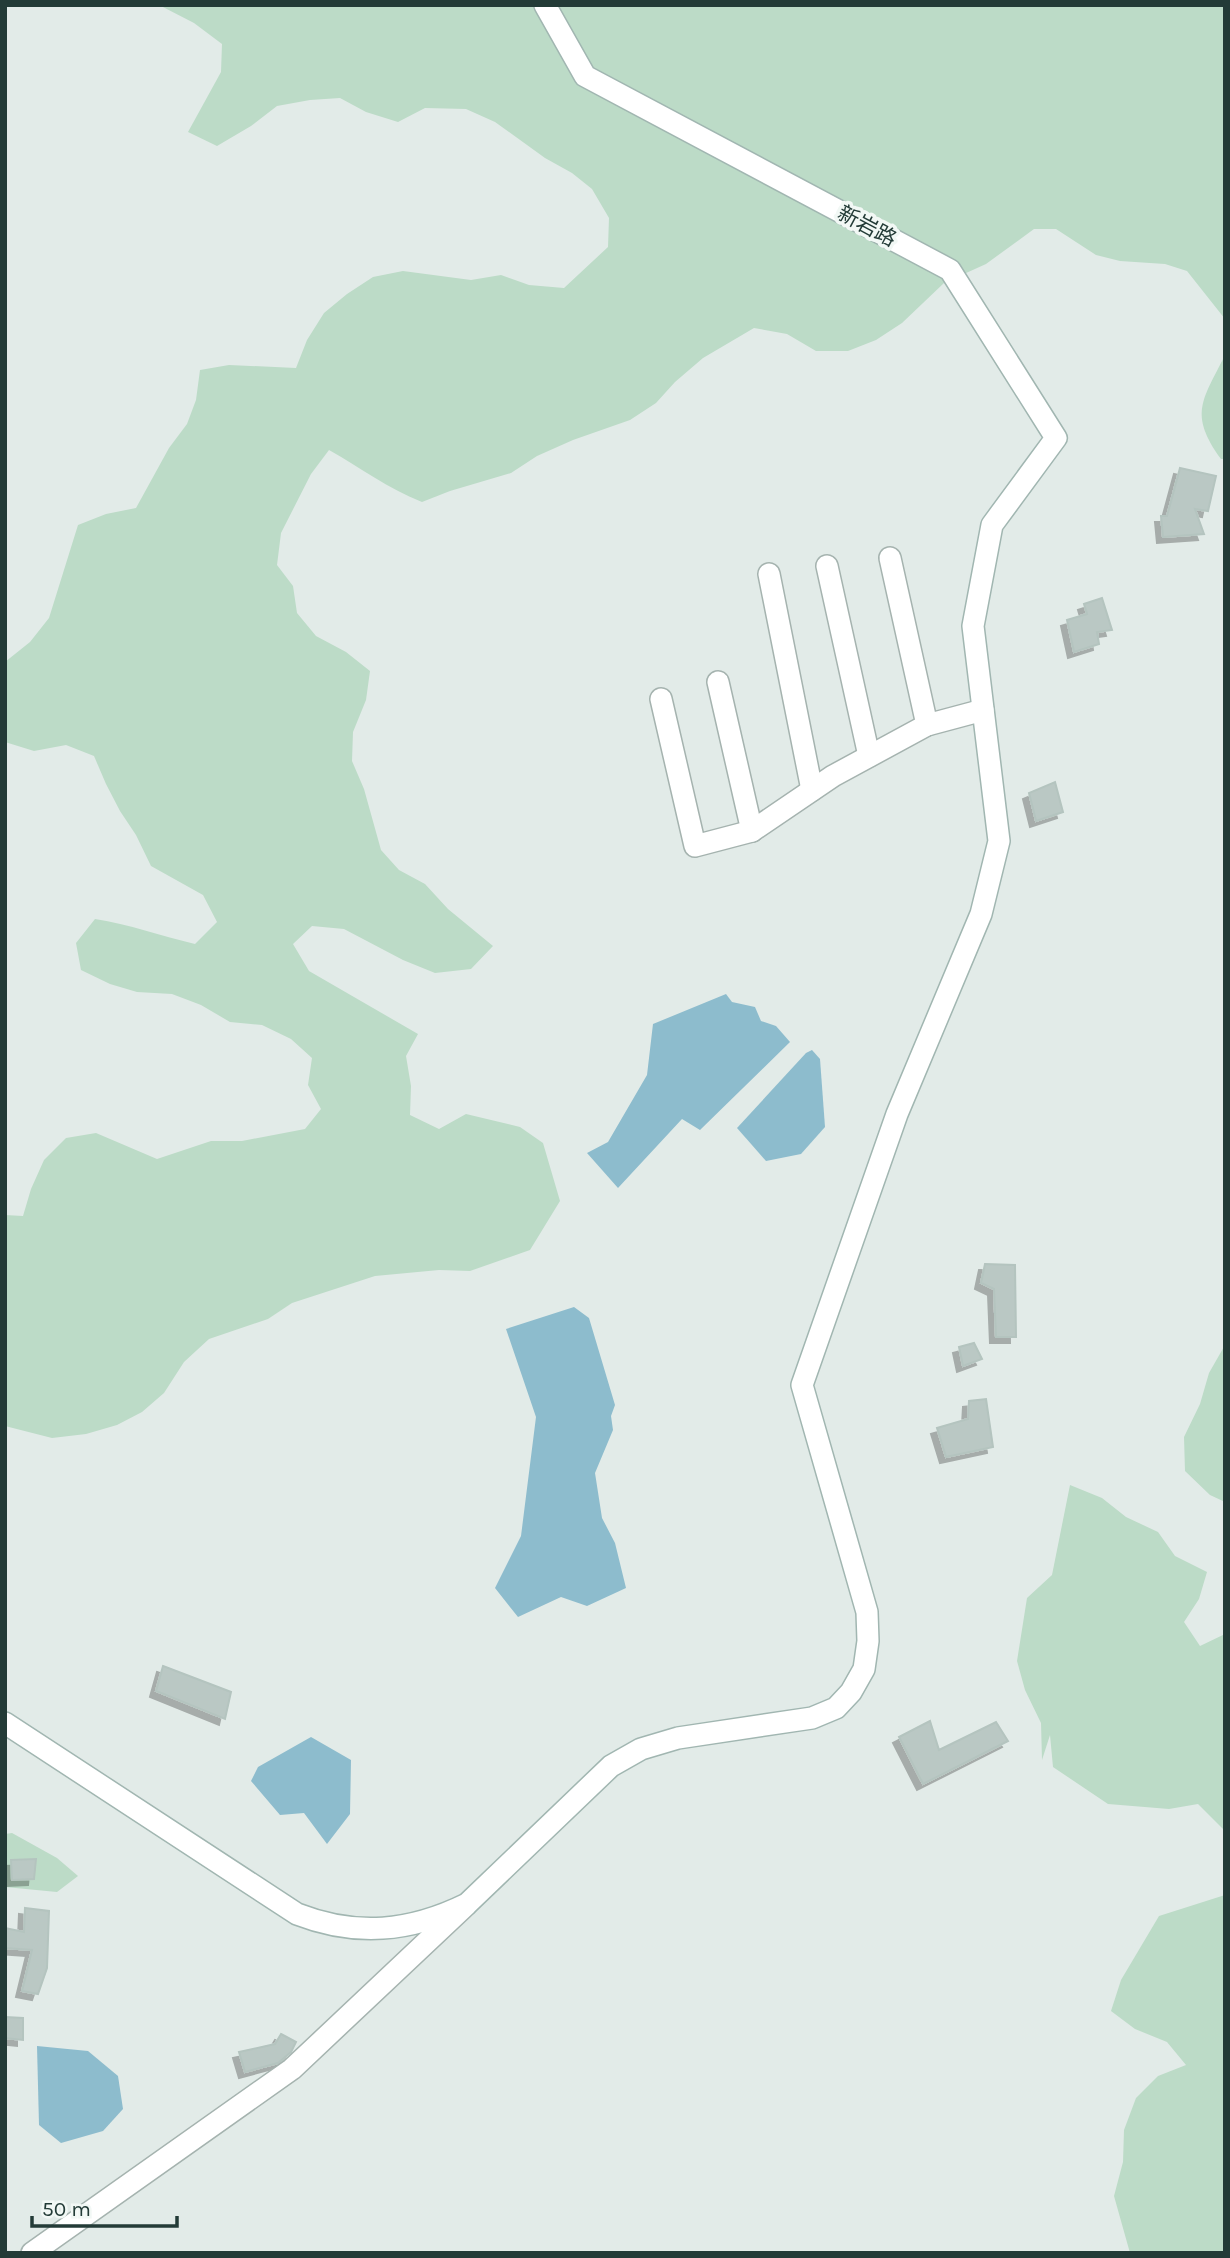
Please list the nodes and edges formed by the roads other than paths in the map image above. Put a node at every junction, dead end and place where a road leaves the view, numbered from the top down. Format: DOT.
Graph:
graph roads {
  1 [pos="545,5"];
  2 [pos="890,558"];
  3 [pos="827,566"];
  4 [pos="769,574"];
  5 [pos="718,682"];
  6 [pos="661,699"];
  7 [pos="983,710"];
  8 [pos="927,725"];
  9 [pos="869,756"];
  10 [pos="813,790"];
  11 [pos="752,831"];
  12 [pos="5,1723"];
  13 [pos="467,1904"];
  14 [pos="32,2253"];
  1 -- 7 [label="street, 新岩路"];
  2 -- 8 [label="street"];
  3 -- 9 [label="street"];
  4 -- 10 [label="street"];
  5 -- 11 [label="street"];
  6 -- 11 [label="street"];
  7 -- 8 [label="street"];
  7 -- 13 [label="street"];
  8 -- 9 [label="street"];
  9 -- 10 [label="street"];
  10 -- 11 [label="street"];
  12 -- 13 [label="street"];
  13 -- 14 [label="street"];
}
